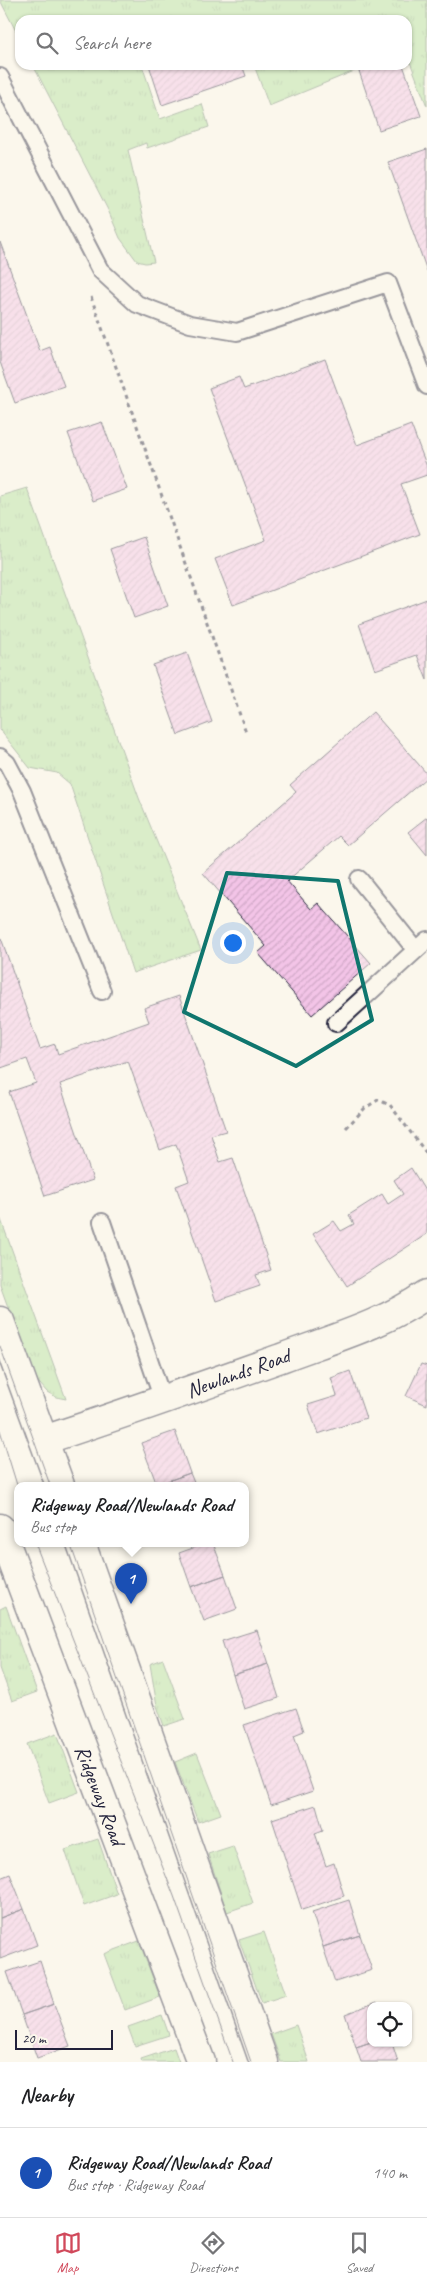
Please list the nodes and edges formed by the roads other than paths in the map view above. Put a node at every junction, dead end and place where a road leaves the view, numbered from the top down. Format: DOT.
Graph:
graph roads {
  1 [pos="0,77"];
  2 [pos="427,386"];
  3 [pos="0,757"];
  4 [pos="359,879"];
  5 [pos="421,944"];
  6 [pos="102,991"];
  7 [pos="336,1023"];
  8 [pos="102,1222"];
  9 [pos="427,1294"];
  10 [pos="0,1321"];
  11 [pos="163,1400"];
  12 [pos="44,1440"];
  13 [pos="59,1482"];
  14 [pos="0,1528"];
  15 [pos="82,1547"];
  16 [pos="201,2062"];
  17 [pos="264,2062"];
  1 -- 2 [label="lane"];
  3 -- 6 [label="lane"];
  4 -- 5 [label="lane"];
  5 -- 7 [label="lane"];
  8 -- 11 [label="lane"];
  9 -- 11 [label="main road, Newlands Road"];
  10 -- 12 [label="main road"];
  11 -- 12 [label="main road, Newlands Road"];
  12 -- 13 [label="main road"];
  14 -- 16 [label="main road, Ridgeway Road"];
  15 -- 17 [label="main road"];
}
